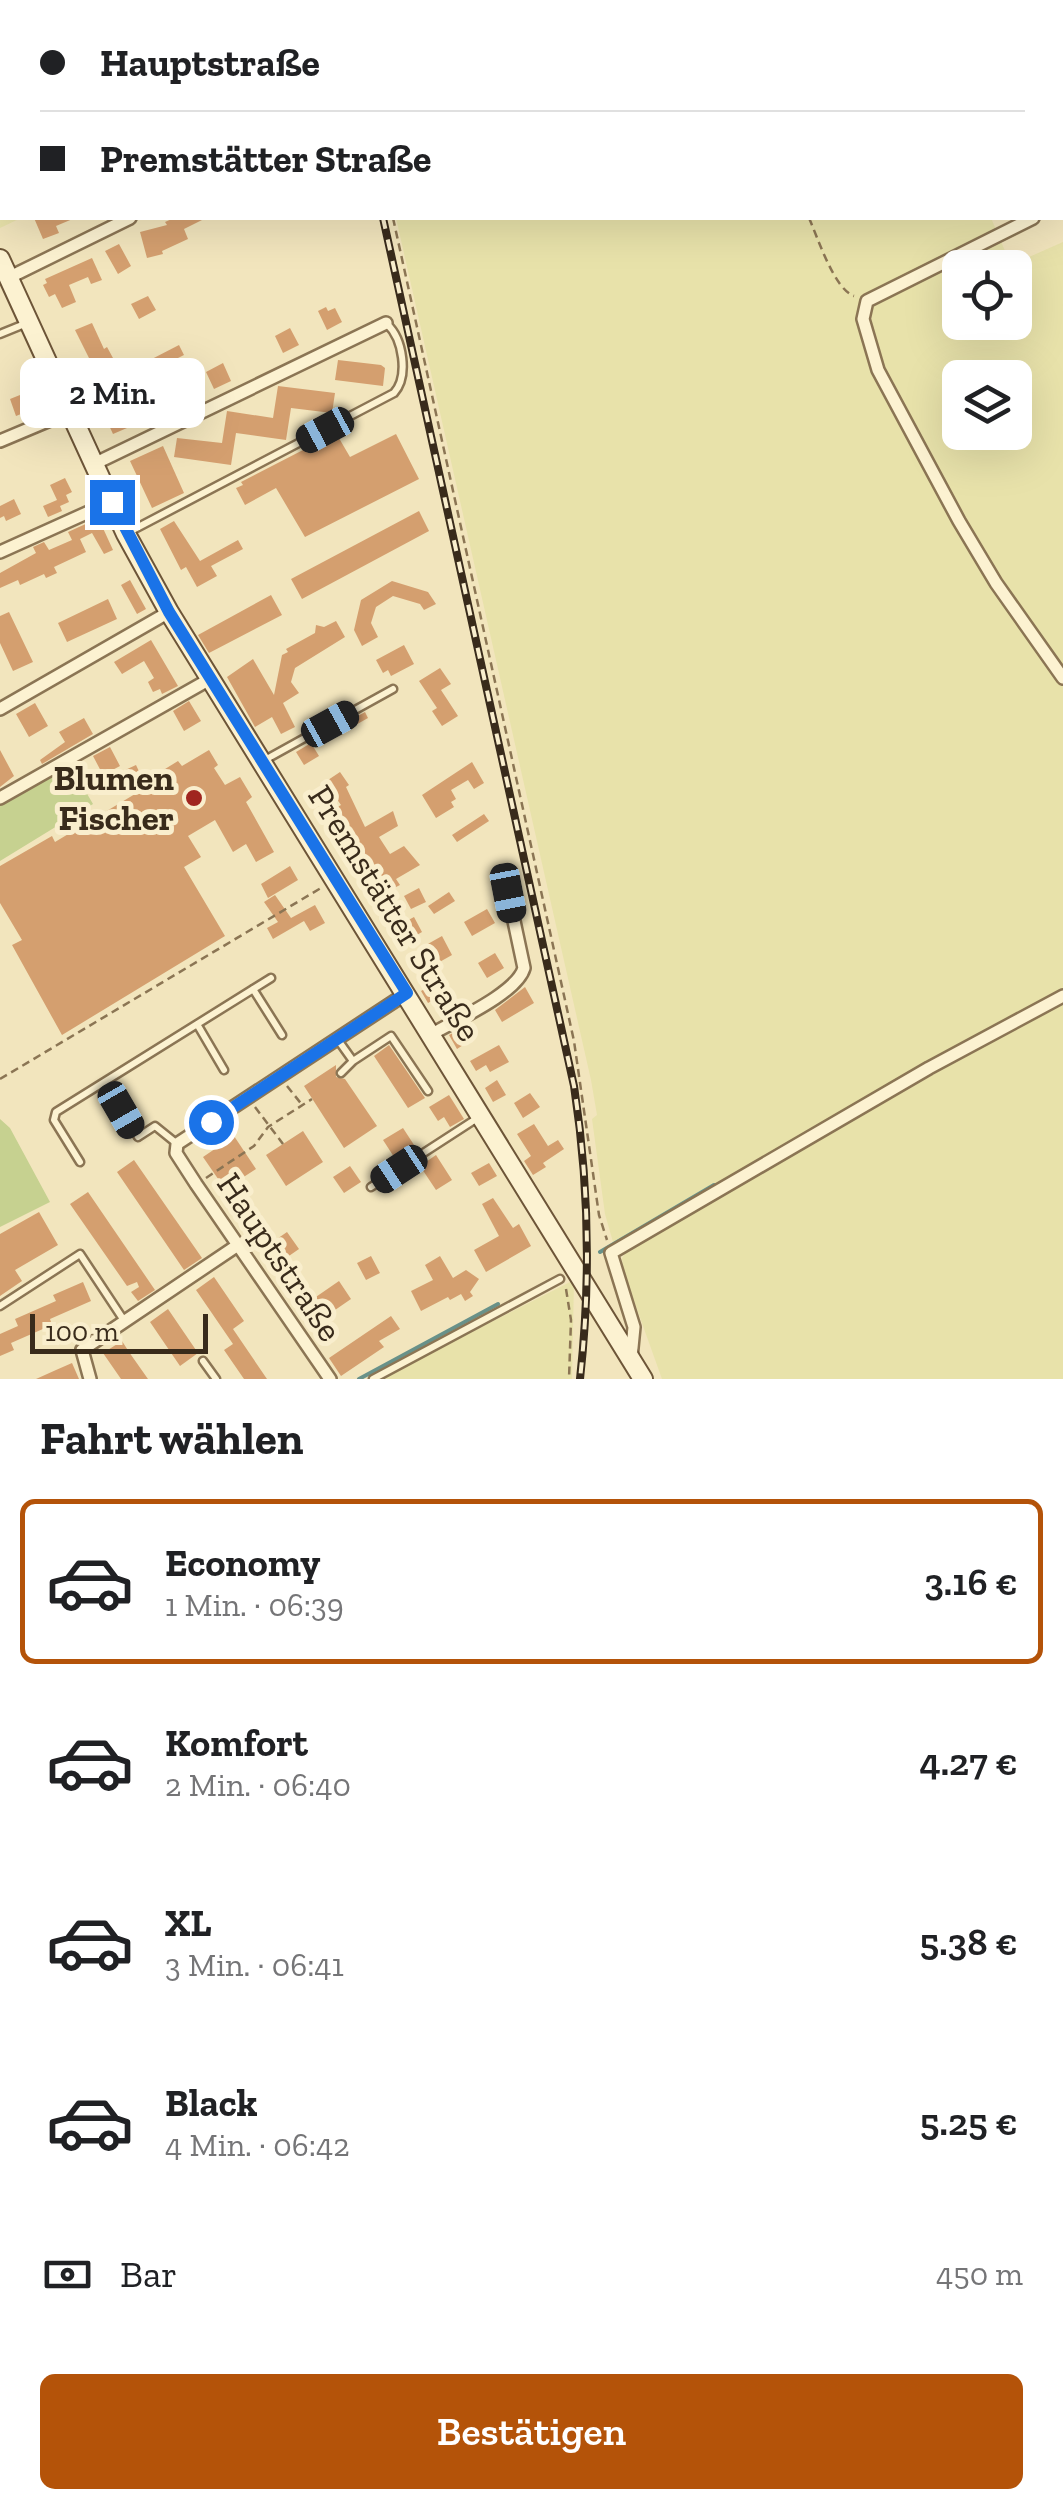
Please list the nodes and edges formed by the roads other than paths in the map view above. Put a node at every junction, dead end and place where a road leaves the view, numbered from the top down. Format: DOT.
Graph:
graph roads {
  1 [pos="126,220"];
  2 [pos="1028,220"];
  3 [pos="0,258"];
  4 [pos="8,278"];
  5 [pos="28,322"];
  6 [pos="386,323"];
  7 [pos="0,334"];
  8 [pos="70,412"];
  9 [pos="0,441"];
  10 [pos="94,464"];
  11 [pos="112,502"];
  12 [pos="126,534"];
  13 [pos="0,552"];
  14 [pos="169,612"];
  15 [pos="1063,678"];
  16 [pos="210,679"];
  17 [pos="393,688"];
  18 [pos="0,709"];
  19 [pos="262,762"];
  20 [pos="0,798"];
  21 [pos="508,893"];
  22 [pos="271,978"];
  23 [pos="253,990"];
  24 [pos="407,993"];
  25 [pos="1063,996"];
  26 [pos="198,1024"];
  27 [pos="432,1034"];
  28 [pos="282,1035"];
  29 [pos="337,1039"];
  30 [pos="352,1061"];
  31 [pos="224,1070"];
  32 [pos="341,1073"];
  33 [pos="105,1082"];
  34 [pos="428,1091"];
  35 [pos="483,1115"];
  36 [pos="177,1144"];
  37 [pos="80,1162"];
  38 [pos="371,1187"];
  39 [pos="238,1245"];
  40 [pos="560,1279"];
  41 [pos="0,1306"];
  42 [pos="126,1323"];
  43 [pos="631,1358"];
  44 [pos="204,1361"];
  45 [pos="90,1379"];
  46 [pos="216,1379"];
  47 [pos="330,1379"];
  48 [pos="373,1379"];
  49 [pos="643,1379"];
  1 -- 4 [label="street"];
  2 -- 15 [label="street"];
  3 -- 4 [label="main road, Premstätter Straße"];
  4 -- 5 [label="main road, Premstätter Straße"];
  5 -- 7 [label="lane"];
  5 -- 8 [label="main road, Premstätter Straße"];
  6 -- 10 [label="street"];
  6 -- 12 [label="lane"];
  8 -- 9 [label="street"];
  8 -- 10 [label="main road, Premstätter Straße"];
  10 -- 11 [label="main road, Premstätter Straße"];
  11 -- 12 [label="main road, Premstätter Straße"];
  11 -- 13 [label="street"];
  12 -- 14 [label="main road, Premstätter Straße"];
  14 -- 16 [label="main road, Premstätter Straße"];
  14 -- 18 [label="street"];
  16 -- 19 [label="main road, Premstätter Straße"];
  16 -- 20 [label="street"];
  17 -- 19 [label="lane"];
  19 -- 24 [label="main road, Premstätter Straße"];
  21 -- 27 [label="street"];
  22 -- 23 [label="lane"];
  23 -- 26 [label="lane"];
  23 -- 28 [label="lane"];
  24 -- 27 [label="main road, Premstätter Straße"];
  24 -- 29 [label="street"];
  25 -- 43 [label="street"];
  26 -- 31 [label="lane"];
  26 -- 33 [label="lane"];
  27 -- 35 [label="main road, Premstätter Straße"];
  29 -- 30 [label="lane"];
  29 -- 36 [label="street"];
  30 -- 32 [label="lane"];
  30 -- 34 [label="lane"];
  33 -- 36 [label="lane"];
  33 -- 37 [label="lane"];
  35 -- 38 [label="lane"];
  35 -- 43 [label="main road, Premstätter Straße"];
  36 -- 39 [label="street, Hauptstraße"];
  39 -- 42 [label="street"];
  39 -- 47 [label="street, Hauptstraße"];
  40 -- 48 [label="lane"];
  41 -- 42 [label="lane"];
  42 -- 45 [label="street"];
  43 -- 49 [label="main road, Premstätter Straße"];
  44 -- 46 [label="lane"];
}
